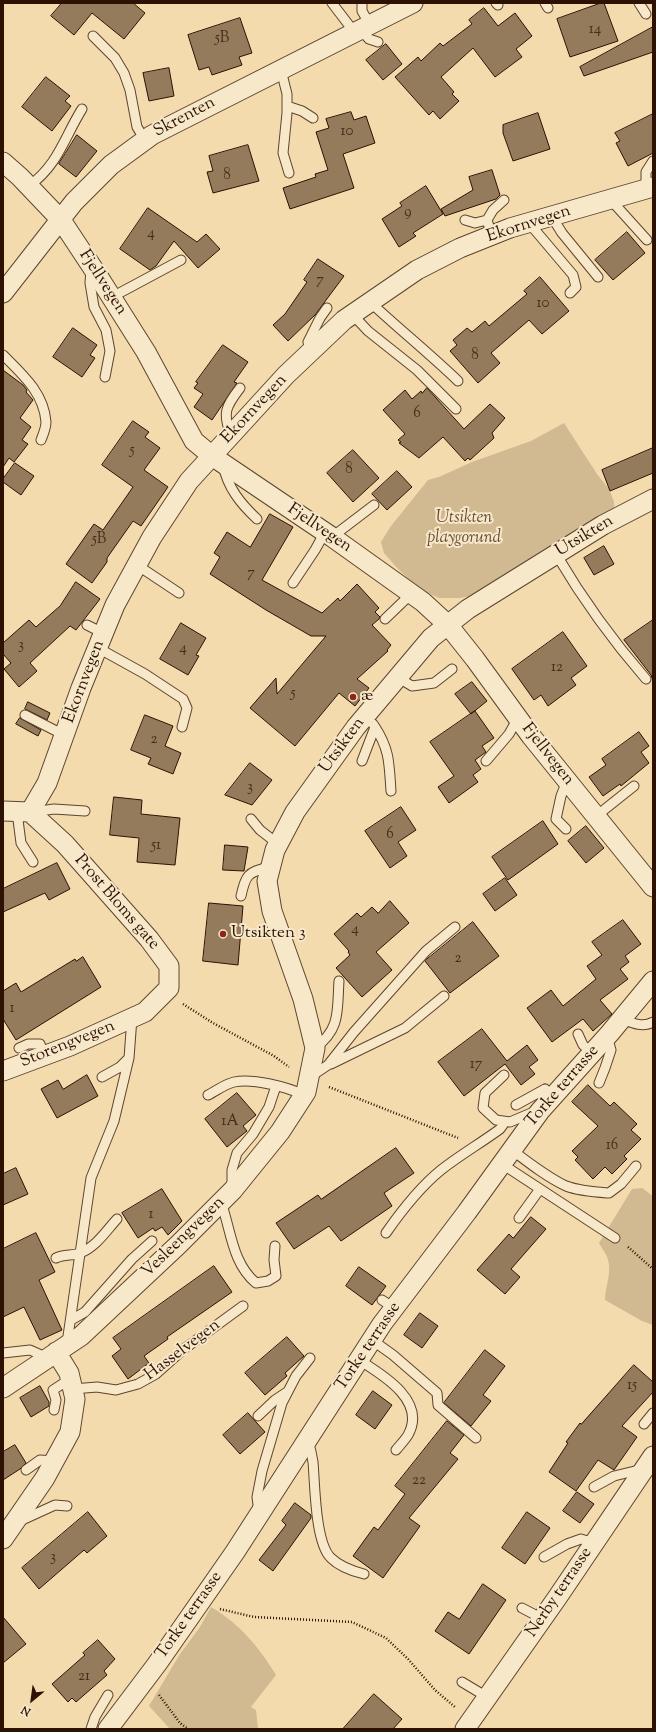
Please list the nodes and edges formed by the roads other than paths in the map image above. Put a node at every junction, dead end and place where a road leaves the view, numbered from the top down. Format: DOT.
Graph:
graph roads {
  1 [pos="332,3"];
  2 [pos="362,3"];
  3 [pos="413,3"];
  4 [pos="638,3"];
  5 [pos="646,14"];
  6 [pos="366,32"];
  7 [pos="93,36"];
  8 [pos="281,70"];
  9 [pos="287,106"];
  10 [pos="82,109"];
  11 [pos="313,118"];
  12 [pos="145,140"];
  13 [pos="653,161"];
  14 [pos="3,162"];
  15 [pos="289,173"];
  16 [pos="29,186"];
  17 [pos="650,188"];
  18 [pos="610,199"];
  19 [pos="504,200"];
  20 [pos="552,216"];
  21 [pos="61,220"];
  22 [pos="465,220"];
  23 [pos="529,223"];
  24 [pos="489,228"];
  25 [pos="647,240"];
  26 [pos="181,260"];
  27 [pos="92,266"];
  28 [pos="598,277"];
  29 [pos="3,293"];
  30 [pos="570,293"];
  31 [pos="112,297"];
  32 [pos="370,302"];
  33 [pos="327,308"];
  34 [pos="352,314"];
  35 [pos="314,348"];
  36 [pos="3,355"];
  37 [pos="105,377"];
  38 [pos="458,381"];
  39 [pos="240,388"];
  40 [pos="456,409"];
  41 [pos="231,435"];
  42 [pos="41,440"];
  43 [pos="217,460"];
  44 [pos="653,499"];
  45 [pos="374,505"];
  46 [pos="257,519"];
  47 [pos="329,534"];
  48 [pos="556,554"];
  49 [pos="137,565"];
  50 [pos="293,584"];
  51 [pos="179,593"];
  52 [pos="411,594"];
  53 [pos="385,619"];
  54 [pos="86,624"];
  55 [pos="448,625"];
  56 [pos="101,641"];
  57 [pos="452,669"];
  58 [pos="397,677"];
  59 [pos="646,679"];
  60 [pos="25,715"];
  61 [pos="518,718"];
  62 [pos="371,720"];
  63 [pos="182,727"];
  64 [pos="64,735"];
  65 [pos="362,761"];
  66 [pos="486,761"];
  67 [pos="567,781"];
  68 [pos="634,786"];
  69 [pos="391,790"];
  70 [pos="85,811"];
  71 [pos="17,812"];
  72 [pos="595,817"];
  73 [pos="251,819"];
  74 [pos="566,829"];
  75 [pos="278,844"];
  76 [pos="33,862"];
  77 [pos="271,866"];
  78 [pos="653,887"];
  79 [pos="241,896"];
  80 [pos="455,927"];
  81 [pos="339,981"];
  82 [pos="653,981"];
  83 [pos="444,996"];
  84 [pos="132,1018"];
  85 [pos="622,1018"];
  86 [pos="653,1022"];
  87 [pos="578,1034"];
  88 [pos="607,1036"];
  89 [pos="19,1048"];
  90 [pos="314,1048"];
  91 [pos="592,1053"];
  92 [pos="44,1056"];
  93 [pos="129,1058"];
  94 [pos="328,1065"];
  95 [pos="3,1071"];
  96 [pos="504,1075"];
  97 [pos="102,1077"];
  98 [pos="599,1083"];
  99 [pos="276,1086"];
  100 [pos="307,1086"];
  101 [pos="208,1094"];
  102 [pos="548,1102"];
  103 [pos="516,1105"];
  104 [pos="505,1122"];
  105 [pos="507,1157"];
  106 [pos="636,1166"];
  107 [pos="540,1189"];
  108 [pos="226,1197"];
  109 [pos="519,1218"];
  110 [pos="117,1219"];
  111 [pos="386,1233"];
  112 [pos="615,1238"];
  113 [pos="152,1241"];
  114 [pos="275,1246"];
  115 [pos="80,1253"];
  116 [pos="56,1258"];
  117 [pos="243,1306"];
  118 [pos="71,1320"];
  119 [pos="372,1340"];
  120 [pos="57,1352"];
  121 [pos="3,1353"];
  122 [pos="310,1358"];
  123 [pos="359,1360"];
  124 [pos="71,1384"];
  125 [pos="3,1388"];
  126 [pos="288,1392"];
  127 [pos="54,1410"];
  128 [pos="653,1413"];
  129 [pos="258,1416"];
  130 [pos="644,1424"];
  131 [pos="476,1438"];
  132 [pos="308,1441"];
  133 [pos="396,1450"];
  134 [pos="54,1460"];
  135 [pos="648,1462"];
  136 [pos="26,1470"];
  137 [pos="594,1487"];
  138 [pos="67,1506"];
  139 [pos="259,1515"];
  140 [pos="15,1523"];
  141 [pos="3,1539"];
  142 [pos="594,1543"];
  143 [pos="544,1557"];
  144 [pos="364,1574"];
  145 [pos="522,1608"];
  146 [pos="543,1619"];
  147 [pos="462,1682"];
  148 [pos="108,1696"];
  149 [pos="488,1697"];
  150 [pos="115,1723"];
  151 [pos="468,1726"];
  152 [pos="90,1729"];
  1 -- 6 [label="lane"];
  2 -- 6 [label="lane"];
  3 -- 6 [label="street, Skrenten"];
  4 -- 5 [label="lane"];
  6 -- 8 [label="street, Skrenten"];
  7 -- 12 [label="lane"];
  8 -- 9 [label="lane"];
  8 -- 12 [label="street, Skrenten"];
  9 -- 11 [label="lane"];
  9 -- 15 [label="lane"];
  10 -- 16 [label="lane"];
  12 -- 21 [label="street, Skrenten"];
  13 -- 17 [label="lane"];
  14 -- 16 [label="street, Fjellvegen"];
  16 -- 21 [label="street, Fjellvegen"];
  17 -- 18 [label="street, Ekornvegen"];
  18 -- 20 [label="street, Ekornvegen"];
  18 -- 25 [label="lane"];
  19 -- 24 [label="lane"];
  20 -- 23 [label="street, Ekornvegen"];
  20 -- 28 [label="lane"];
  21 -- 27 [label="street, Fjellvegen"];
  21 -- 29 [label="street, Skrenten"];
  22 -- 24 [label="lane"];
  23 -- 24 [label="street, Ekornvegen"];
  23 -- 30 [label="lane"];
  24 -- 32 [label="street, Ekornvegen"];
  26 -- 31 [label="lane"];
  27 -- 31 [label="street, Fjellvegen"];
  27 -- 37 [label="lane"];
  31 -- 43 [label="street, Fjellvegen"];
  32 -- 34 [label="street, Ekornvegen"];
  32 -- 38 [label="lane"];
  33 -- 35 [label="lane"];
  34 -- 35 [label="street, Ekornvegen"];
  34 -- 40 [label="lane"];
  35 -- 41 [label="street, Ekornvegen"];
  36 -- 42 [label="lane"];
  39 -- 41 [label="lane"];
  41 -- 43 [label="street, Ekornvegen"];
  43 -- 46 [label="lane"];
  43 -- 47 [label="street, Fjellvegen"];
  43 -- 49 [label="street, Ekornvegen"];
  44 -- 48 [label="street, Utsikten"];
  45 -- 47 [label="lane"];
  47 -- 50 [label="lane"];
  47 -- 52 [label="street, Fjellvegen"];
  48 -- 55 [label="street, Utsikten"];
  48 -- 59 [label="lane"];
  49 -- 51 [label="lane"];
  49 -- 56 [label="street, Ekornvegen"];
  52 -- 53 [label="lane"];
  52 -- 55 [label="street, Fjellvegen"];
  54 -- 56 [label="lane"];
  55 -- 58 [label="street, Utsikten"];
  55 -- 61 [label="street, Fjellvegen"];
  56 -- 63 [label="lane"];
  56 -- 64 [label="street, Ekornvegen"];
  57 -- 58 [label="lane"];
  58 -- 62 [label="street, Utsikten"];
  60 -- 64 [label="lane"];
  61 -- 66 [label="lane"];
  61 -- 67 [label="street, Fjellvegen"];
  62 -- 65 [label="lane"];
  62 -- 69 [label="lane"];
  62 -- 75 [label="street, Utsikten"];
  64 -- 71 [label="street, Ekornvegen"];
  67 -- 72 [label="street, Fjellvegen"];
  67 -- 74 [label="lane"];
  68 -- 72 [label="lane"];
  70 -- 71 [label="lane"];
  71 -- 76 [label="lane"];
  71 -- 84 [label="street, Prost Bloms gate"];
  72 -- 78 [label="street, Fjellvegen"];
  73 -- 75 [label="lane"];
  75 -- 77 [label="street, Utsikten"];
  77 -- 79 [label="lane"];
  77 -- 90 [label="street, Utsikten"];
  80 -- 94 [label="lane"];
  81 -- 90 [label="lane"];
  82 -- 85 [label="street, Torke terrasse"];
  83 -- 94 [label="lane"];
  84 -- 92 [label="street, Storengvegen"];
  84 -- 93 [label="lane"];
  85 -- 86 [label="lane"];
  85 -- 88 [label="street, Torke terrasse"];
  87 -- 91 [label="lane"];
  88 -- 91 [label="street, Torke terrasse"];
  88 -- 98 [label="lane"];
  89 -- 92 [label="lane"];
  90 -- 100 [label="street, Vesleengvegen"];
  91 -- 102 [label="street, Torke terrasse"];
  92 -- 95 [label="street, Storengvegen"];
  93 -- 97 [label="lane"];
  93 -- 115 [label="lane"];
  94 -- 100 [label="lane"];
  96 -- 104 [label="lane"];
  99 -- 100 [label="lane"];
  99 -- 101 [label="lane"];
  99 -- 108 [label="lane"];
  100 -- 108 [label="street, Vesleengvegen"];
  102 -- 103 [label="lane"];
  102 -- 104 [label="lane"];
  102 -- 105 [label="street, Torke terrasse"];
  104 -- 111 [label="lane"];
  105 -- 106 [label="lane"];
  105 -- 107 [label="lane"];
  105 -- 119 [label="street, Torke terrasse"];
  107 -- 109 [label="lane"];
  107 -- 112 [label="lane"];
  108 -- 114 [label="lane"];
  108 -- 120 [label="street, Vesleengvegen"];
  110 -- 115 [label="lane"];
  113 -- 118 [label="lane"];
  115 -- 116 [label="lane"];
  115 -- 118 [label="lane"];
  117 -- 124 [label="lane, Hasselvegen"];
  118 -- 120 [label="lane"];
  119 -- 123 [label="street, Torke terrasse"];
  119 -- 131 [label="lane"];
  120 -- 121 [label="lane"];
  120 -- 124 [label="street"];
  120 -- 125 [label="street, Vesleengvegen"];
  122 -- 126 [label="lane"];
  123 -- 132 [label="street, Torke terrasse"];
  123 -- 133 [label="lane"];
  124 -- 127 [label="lane"];
  124 -- 134 [label="street"];
  126 -- 129 [label="lane"];
  126 -- 139 [label="lane"];
  128 -- 130 [label="lane"];
  132 -- 139 [label="street, Torke terrasse"];
  132 -- 144 [label="lane"];
  134 -- 136 [label="lane"];
  134 -- 140 [label="street"];
  135 -- 137 [label="lane"];
  135 -- 142 [label="street, Nerby terrasse"];
  138 -- 140 [label="lane"];
  139 -- 150 [label="street, Torke terrasse"];
  140 -- 141 [label="street"];
  142 -- 143 [label="lane"];
  142 -- 146 [label="street, Nerby terrasse"];
  145 -- 146 [label="lane"];
  146 -- 149 [label="street, Nerby terrasse"];
  147 -- 149 [label="lane"];
  148 -- 152 [label="lane"];
  149 -- 151 [label="street, Nerby terrasse"];
}
